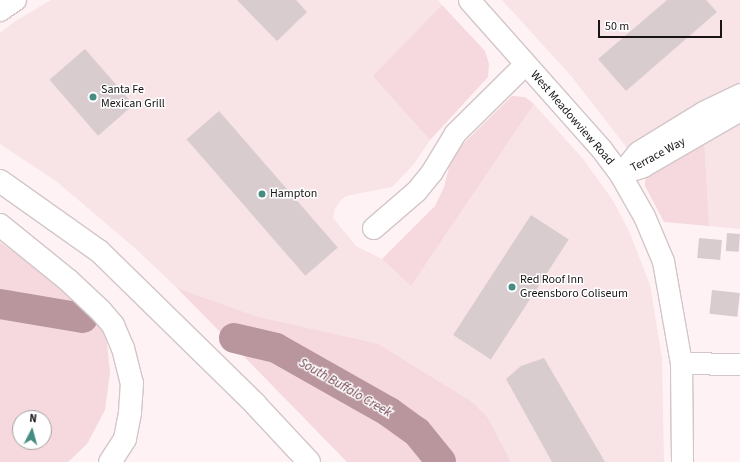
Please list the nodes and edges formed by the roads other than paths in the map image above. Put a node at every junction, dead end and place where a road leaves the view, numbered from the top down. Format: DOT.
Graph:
graph roads {
  1 [pos="14,0"];
  2 [pos="469,0"];
  3 [pos="0,10"];
  4 [pos="525,64"];
  5 [pos="740,94"];
  6 [pos="740,110"];
  7 [pos="620,174"];
  8 [pos="0,181"];
  9 [pos="0,225"];
  10 [pos="373,228"];
  11 [pos="681,363"];
  12 [pos="740,364"];
  13 [pos="110,462"];
  14 [pos="309,462"];
  15 [pos="682,462"];
  1 -- 3 [label="main road"];
  2 -- 4 [label="street, West Meadowview Road"];
  4 -- 7 [label="street, West Meadowview Road"];
  4 -- 10 [label="street"];
  5 -- 7 [label="street, Terrace Way"];
  6 -- 7 [label="street, Terrace Way"];
  7 -- 11 [label="street, West Meadowview Road"];
  8 -- 14 [label="main road"];
  9 -- 13 [label="main road"];
  11 -- 12 [label="street"];
  11 -- 15 [label="street, West Meadowview Road"];
}
